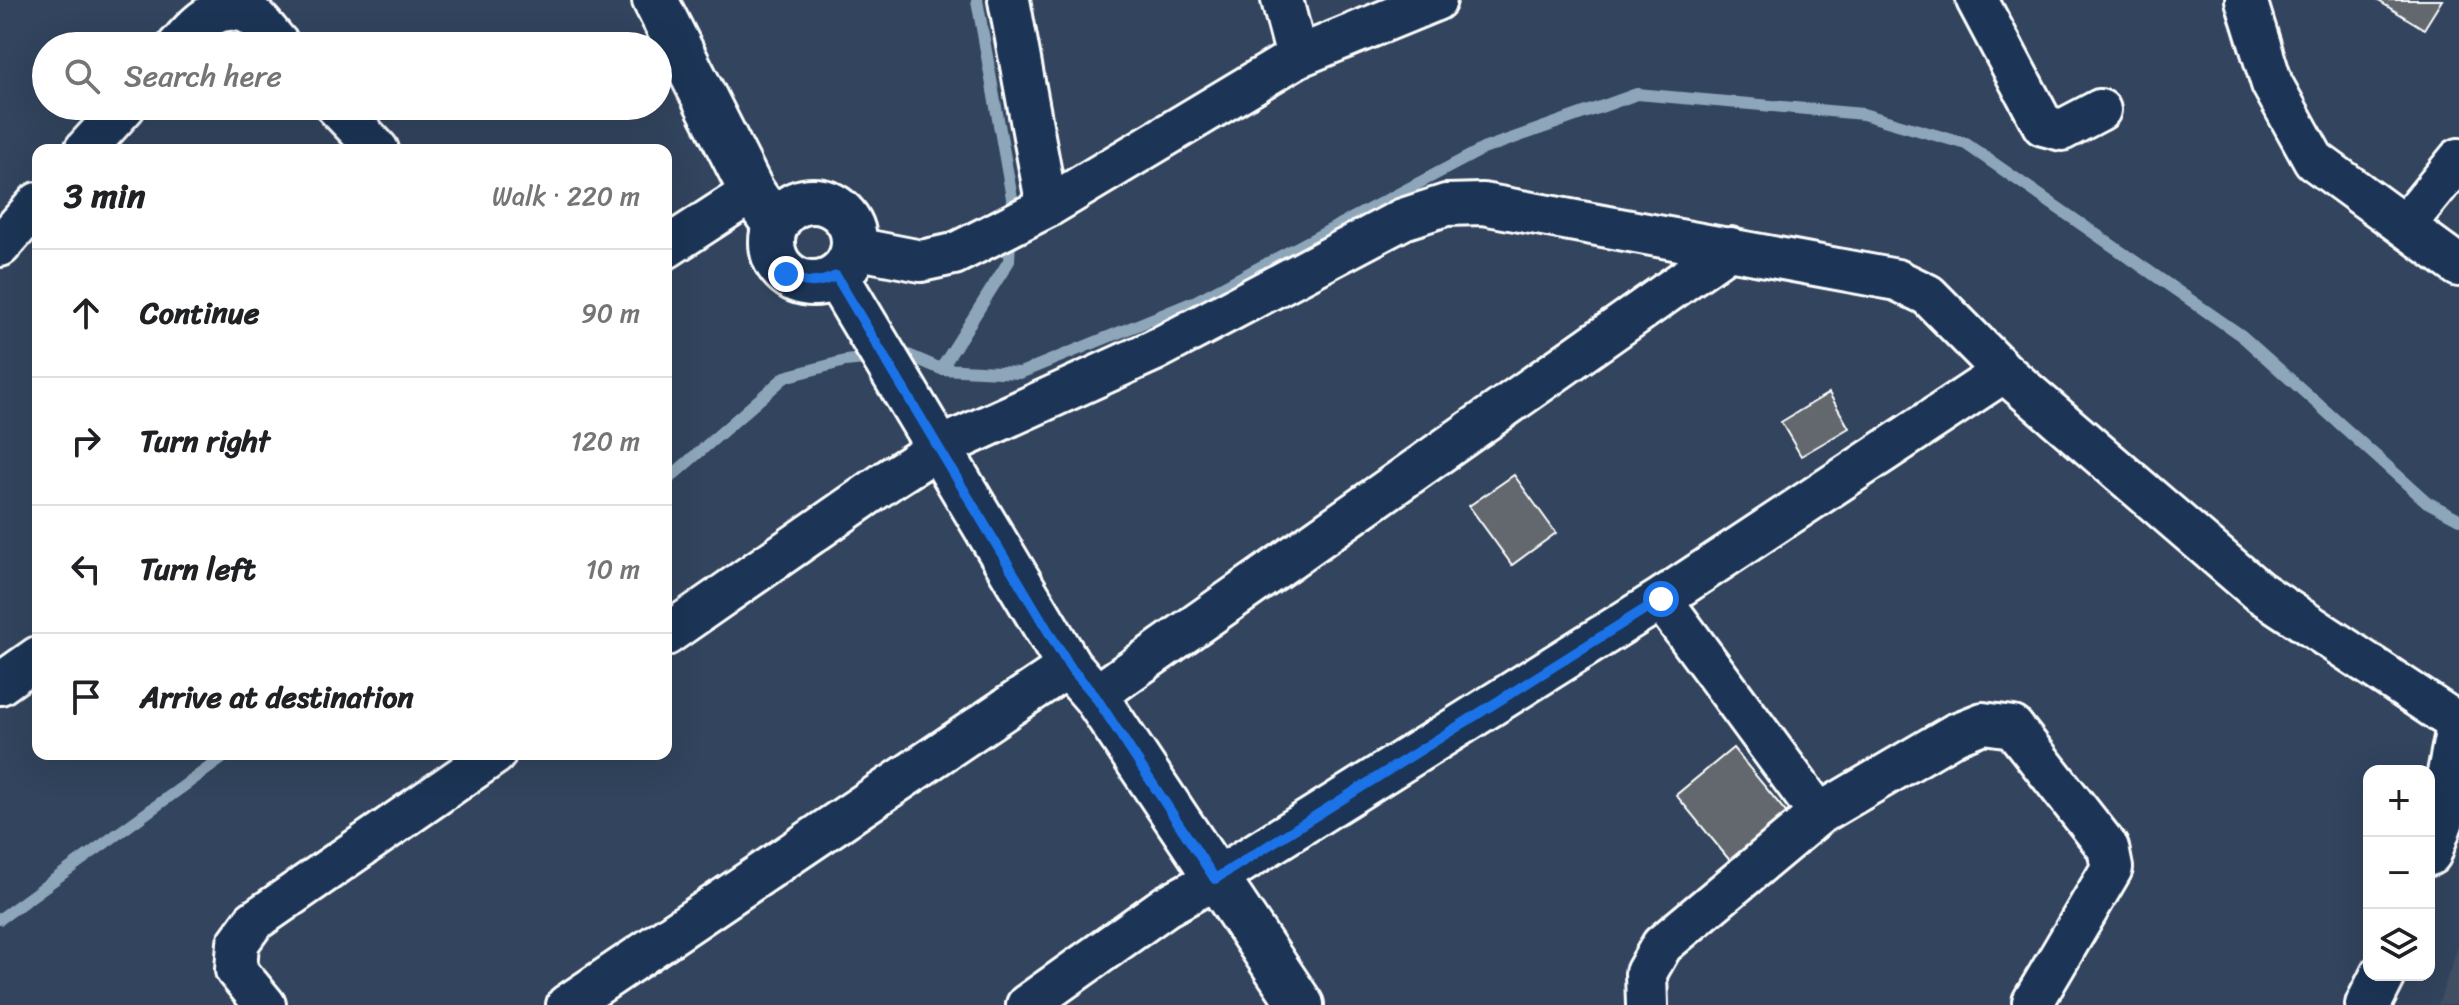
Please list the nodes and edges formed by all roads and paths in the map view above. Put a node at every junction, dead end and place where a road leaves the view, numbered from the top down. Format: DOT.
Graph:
graph roads {
  1 [pos="655,0"];
  2 [pos="1009,0"];
  3 [pos="1282,0"];
  4 [pos="1436,0"];
  5 [pos="1977,0"];
  6 [pos="2246,0"];
  7 [pos="191,32"];
  8 [pos="267,32"];
  9 [pos="672,32"];
  10 [pos="672,33"];
  11 [pos="1297,57"];
  12 [pos="2100,110"];
  13 [pos="112,120"];
  14 [pos="349,120"];
  15 [pos="90,144"];
  16 [pos="372,144"];
  17 [pos="2459,159"];
  18 [pos="763,208"];
  19 [pos="32,210"];
  20 [pos="1040,211"];
  21 [pos="2405,225"];
  22 [pos="0,246"];
  23 [pos="672,246"];
  24 [pos="1730,248"];
  25 [pos="845,262"];
  26 [pos="2459,266"];
  27 [pos="2004,372"];
  28 [pos="937,449"];
  29 [pos="1661,599"];
  30 [pos="672,631"];
  31 [pos="32,661"];
  32 [pos="1082,681"];
  33 [pos="0,684"];
  34 [pos="2459,725"];
  35 [pos="486,760"];
  36 [pos="1819,814"];
  37 [pos="2435,837"];
  38 [pos="1215,879"];
  39 [pos="2380,981"];
  40 [pos="2033,1004"];
  41 [pos="265,1005"];
  42 [pos="567,1005"];
  43 [pos="1027,1005"];
  44 [pos="1301,1005"];
  45 [pos="1647,1005"];
  46 [pos="2368,1005"];
  1 -- 9 [label="street"];
  2 -- 20 [label="street"];
  3 -- 11 [label="street"];
  4 -- 11 [label="street"];
  5 -- 12 [label="street"];
  6 -- 21 [label="street"];
  7 -- 8 [label="street"];
  10 -- 18 [label="street"];
  11 -- 20 [label="street"];
  13 -- 15 [label="street"];
  14 -- 16 [label="street"];
  17 -- 21 [label="street"];
  18 -- 23 [label="street"];
  18 -- 25 [label="street"];
  18 -- 25 [label="street"];
  19 -- 22 [label="street"];
  20 -- 25 [label="street"];
  21 -- 26 [label="street"];
  24 -- 27 [label="street"];
  24 -- 28 [label="street"];
  24 -- 32 [label="street"];
  25 -- 28 [label="street"];
  27 -- 29 [label="street"];
  27 -- 34 [label="street"];
  28 -- 30 [label="street"];
  28 -- 32 [label="street"];
  29 -- 36 [label="street"];
  29 -- 38 [label="street"];
  31 -- 33 [label="street"];
  32 -- 38 [label="street"];
  32 -- 42 [label="street"];
  34 -- 37 [label="street"];
  35 -- 41 [label="street"];
  36 -- 40 [label="street"];
  36 -- 45 [label="street"];
  38 -- 43 [label="street"];
  38 -- 44 [label="street"];
  39 -- 46 [label="street"];
}
